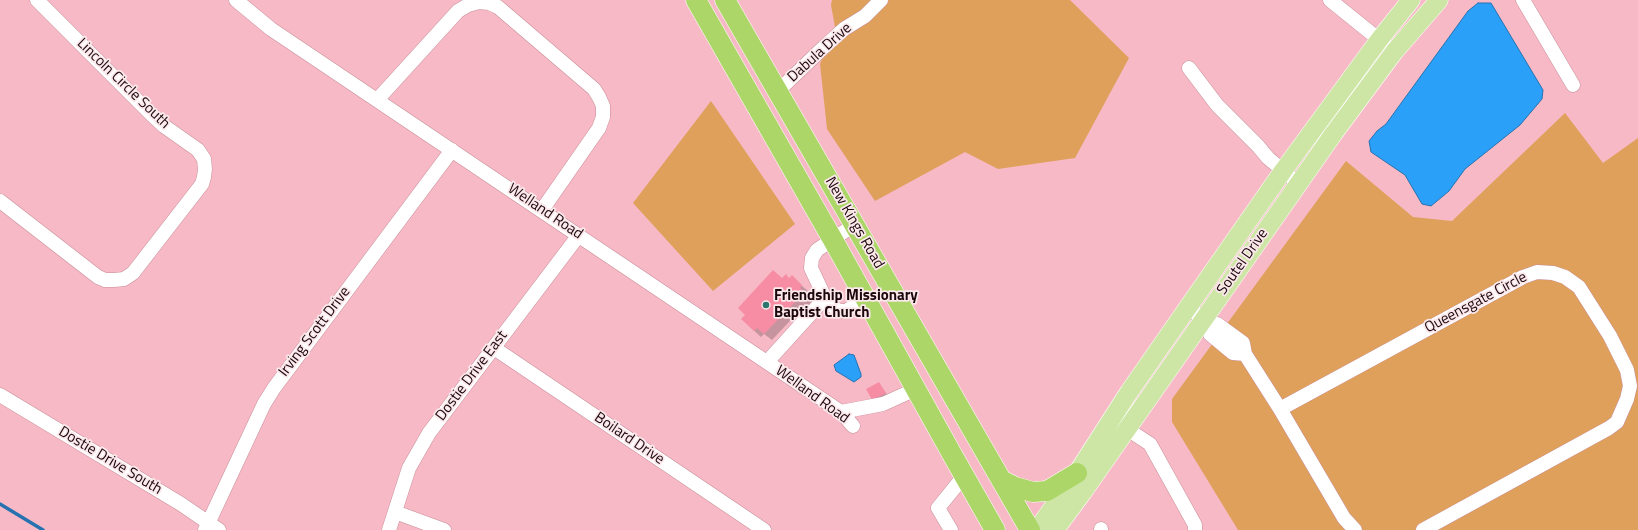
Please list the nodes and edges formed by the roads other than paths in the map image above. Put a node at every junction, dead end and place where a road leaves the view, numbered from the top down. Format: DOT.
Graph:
graph roads {
  1 [pos="37,0"];
  2 [pos="236,0"];
  3 [pos="696,0"];
  4 [pos="725,0"];
  5 [pos="880,0"];
  6 [pos="1330,0"];
  7 [pos="1411,0"];
  8 [pos="1438,0"];
  9 [pos="1523,0"];
  10 [pos="1379,40"];
  11 [pos="1394,52"];
  12 [pos="1189,68"];
  13 [pos="1573,85"];
  14 [pos="778,91"];
  15 [pos="377,100"];
  16 [pos="452,150"];
  17 [pos="1283,172"];
  18 [pos="1299,184"];
  19 [pos="0,201"];
  20 [pos="542,210"];
  21 [pos="854,225"];
  22 [pos="579,235"];
  23 [pos="833,240"];
  24 [pos="825,298"];
  25 [pos="866,298"];
  26 [pos="1188,306"];
  27 [pos="1205,323"];
  28 [pos="494,348"];
  29 [pos="767,362"];
  30 [pos="916,389"];
  31 [pos="0,395"];
  32 [pos="1280,409"];
  33 [pos="841,412"];
  34 [pos="853,426"];
  35 [pos="1127,429"];
  36 [pos="1077,473"];
  37 [pos="964,476"];
  38 [pos="1001,480"];
  39 [pos="395,512"];
  40 [pos="210,528"];
  41 [pos="389,530"];
  42 [pos="444,530"];
  43 [pos="764,530"];
  44 [pos="951,530"];
  45 [pos="996,530"];
  46 [pos="1030,530"];
  47 [pos="1037,530"];
  48 [pos="1055,530"];
  49 [pos="1195,530"];
  50 [pos="1355,530"];
  51 [pos="1423,530"];
  1 -- 19 [label="street, Lincoln Circle South"];
  2 -- 15 [label="street, Welland Road"];
  3 -- 23 [label="highway, New Kings Road"];
  4 -- 14 [label="highway, New Kings Road"];
  5 -- 14 [label="street, Dabula Drive"];
  6 -- 10 [label="street"];
  7 -- 10 [label="main road, Soutel Drive"];
  8 -- 11 [label="main road, Soutel Drive"];
  9 -- 13 [label="street"];
  10 -- 11 [label="street"];
  10 -- 17 [label="main road, Soutel Drive"];
  11 -- 18 [label="main road, Soutel Drive"];
  12 -- 17 [label="street"];
  14 -- 21 [label="highway, New Kings Road"];
  15 -- 16 [label="street, Welland Road"];
  15 -- 20 [label="street"];
  16 -- 20 [label="street, Welland Road"];
  16 -- 40 [label="street, Irving Scott Drive"];
  17 -- 18 [label="street"];
  17 -- 26 [label="main road, Soutel Drive"];
  18 -- 27 [label="main road, Soutel Drive"];
  20 -- 22 [label="street, Welland Road"];
  21 -- 23 [label="street"];
  21 -- 38 [label="highway, New Kings Road"];
  22 -- 28 [label="street, Dostie Drive East"];
  22 -- 29 [label="street, Welland Road"];
  23 -- 24 [label="street"];
  23 -- 25 [label="highway, New Kings Road"];
  24 -- 25 [label="street"];
  24 -- 29 [label="street"];
  25 -- 30 [label="highway, New Kings Road"];
  26 -- 27 [label="street"];
  26 -- 36 [label="main road, Soutel Drive"];
  27 -- 32 [label="street"];
  27 -- 35 [label="main road, Soutel Drive"];
  28 -- 39 [label="street, Dostie Drive East"];
  28 -- 43 [label="street, Boilard Drive"];
  29 -- 33 [label="street, Welland Road"];
  30 -- 33 [label="street"];
  30 -- 37 [label="highway, New Kings Road"];
  31 -- 40 [label="street, Dostie Drive South"];
  32 -- 50 [label="street"];
  32 -- 51 [label="street, Queensgate Circle"];
  33 -- 34 [label="street, Welland Road"];
  35 -- 48 [label="main road, Soutel Drive"];
  35 -- 49 [label="street"];
  36 -- 38 [label="highway"];
  36 -- 47 [label="main road, Soutel Drive"];
  37 -- 44 [label="street"];
  37 -- 45 [label="highway, New Kings Road"];
  38 -- 46 [label="highway, New Kings Road"];
  39 -- 41 [label="street, Dostie Drive East"];
  39 -- 42 [label="street"];
}
